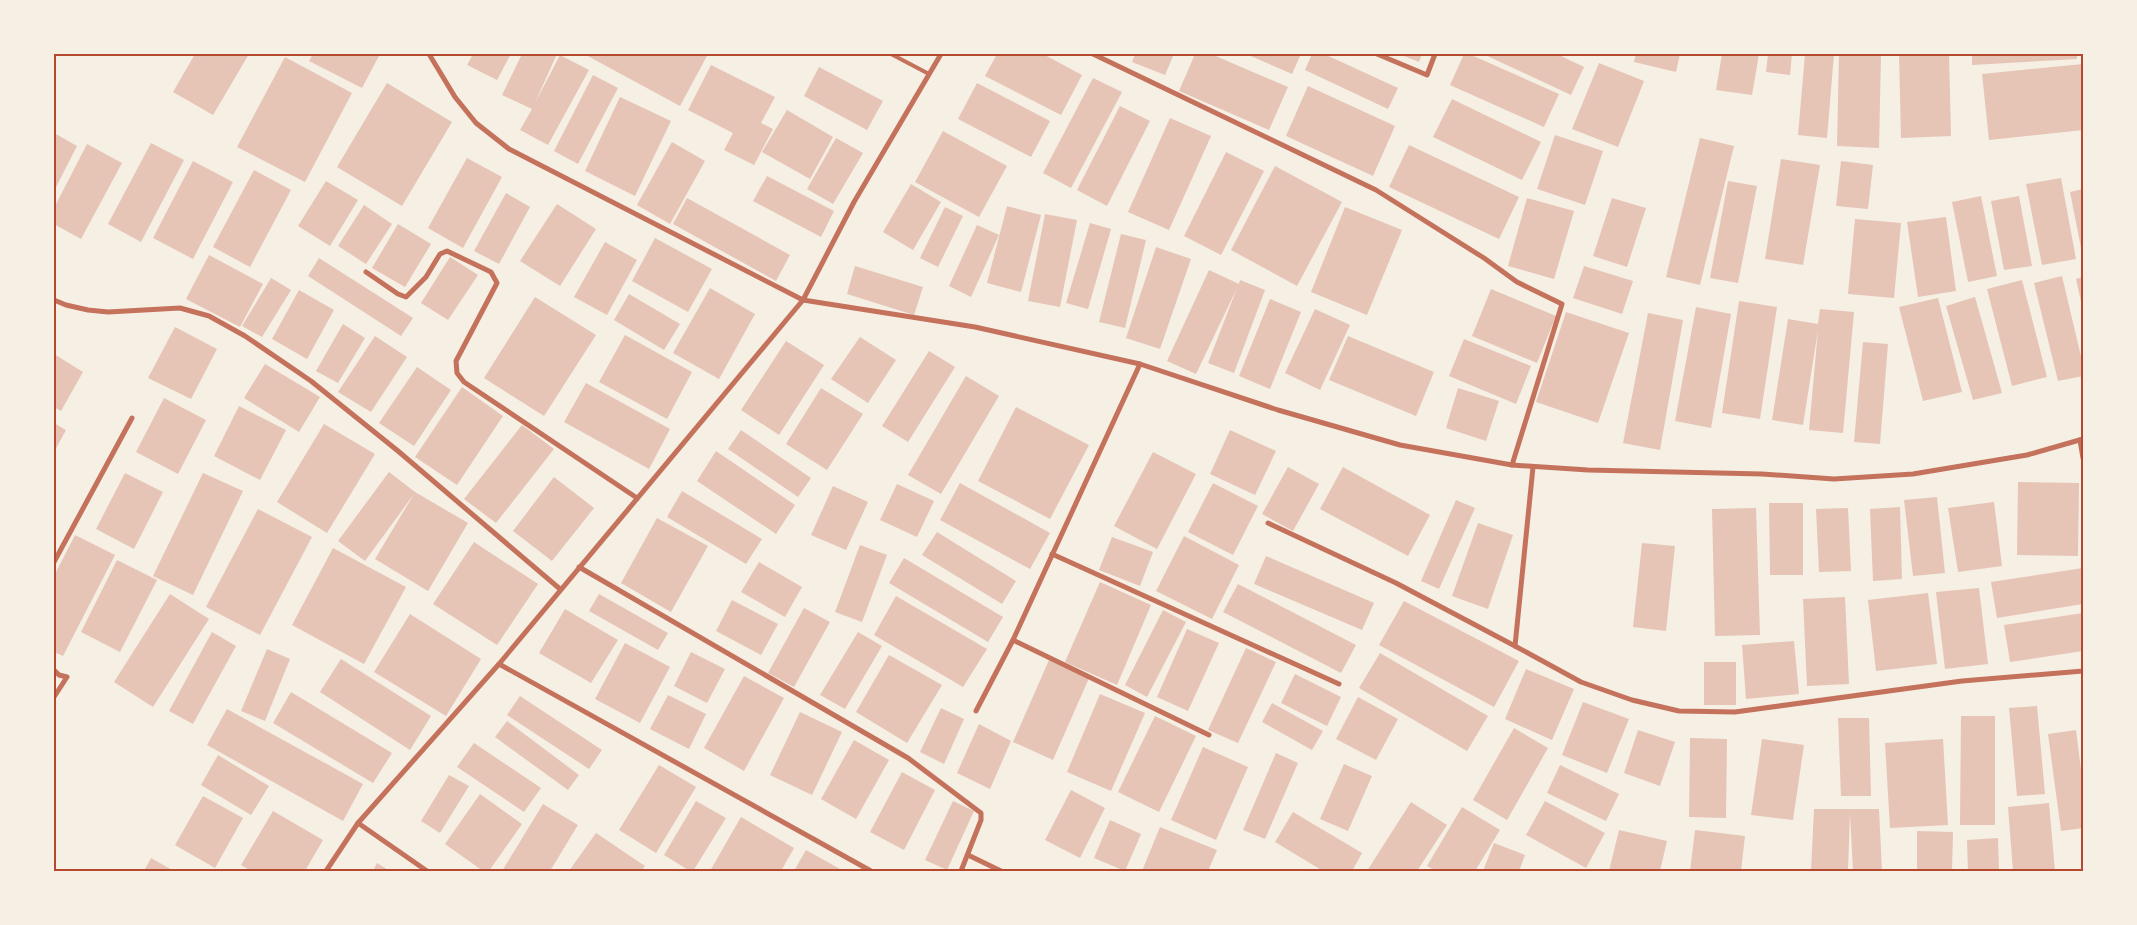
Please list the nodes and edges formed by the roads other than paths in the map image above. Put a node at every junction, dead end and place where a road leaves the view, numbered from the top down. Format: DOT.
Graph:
graph roads {
  1 [pos="429,54"];
  2 [pos="891,54"];
  3 [pos="941,54"];
  4 [pos="1093,54"];
  5 [pos="1377,54"];
  6 [pos="1435,54"];
  7 [pos="929,74"];
  8 [pos="366,272"];
  9 [pos="54,300"];
  10 [pos="803,300"];
  11 [pos="1140,364"];
  12 [pos="132,418"];
  13 [pos="2082,440"];
  14 [pos="2083,458"];
  15 [pos="1512,465"];
  16 [pos="1533,467"];
  17 [pos="637,498"];
  18 [pos="1268,522"];
  19 [pos="1052,554"];
  20 [pos="54,562"];
  21 [pos="579,567"];
  22 [pos="560,589"];
  23 [pos="1013,640"];
  24 [pos="1515,646"];
  25 [pos="499,664"];
  26 [pos="54,670"];
  27 [pos="2083,671"];
  28 [pos="1338,684"];
  29 [pos="54,697"];
  30 [pos="976,711"];
  31 [pos="1208,735"];
  32 [pos="358,824"];
  33 [pos="968,855"];
  34 [pos="326,871"];
  35 [pos="427,871"];
  36 [pos="871,871"];
  37 [pos="961,871"];
  38 [pos="1001,871"];
  1 -- 10 [label="street"];
  2 -- 7 [label="lane"];
  3 -- 7 [label="street"];
  4 -- 15 [label="street"];
  5 -- 6 [label="street"];
  7 -- 10 [label="street"];
  8 -- 17 [label="street"];
  9 -- 22 [label="street"];
  10 -- 11 [label="street"];
  10 -- 17 [label="street"];
  11 -- 15 [label="street"];
  11 -- 19 [label="street"];
  12 -- 20 [label="street"];
  13 -- 14 [label="street"];
  13 -- 16 [label="street"];
  15 -- 16 [label="street"];
  16 -- 24 [label="street"];
  17 -- 21 [label="street"];
  18 -- 24 [label="street"];
  19 -- 23 [label="street"];
  19 -- 28 [label="street"];
  21 -- 22 [label="street"];
  21 -- 33 [label="street"];
  22 -- 25 [label="street"];
  23 -- 30 [label="street"];
  23 -- 31 [label="street"];
  24 -- 27 [label="street"];
  25 -- 32 [label="street"];
  25 -- 36 [label="street"];
  26 -- 29 [label="street"];
  32 -- 34 [label="street"];
  32 -- 35 [label="street"];
  33 -- 37 [label="street"];
  33 -- 38 [label="street"];
}
